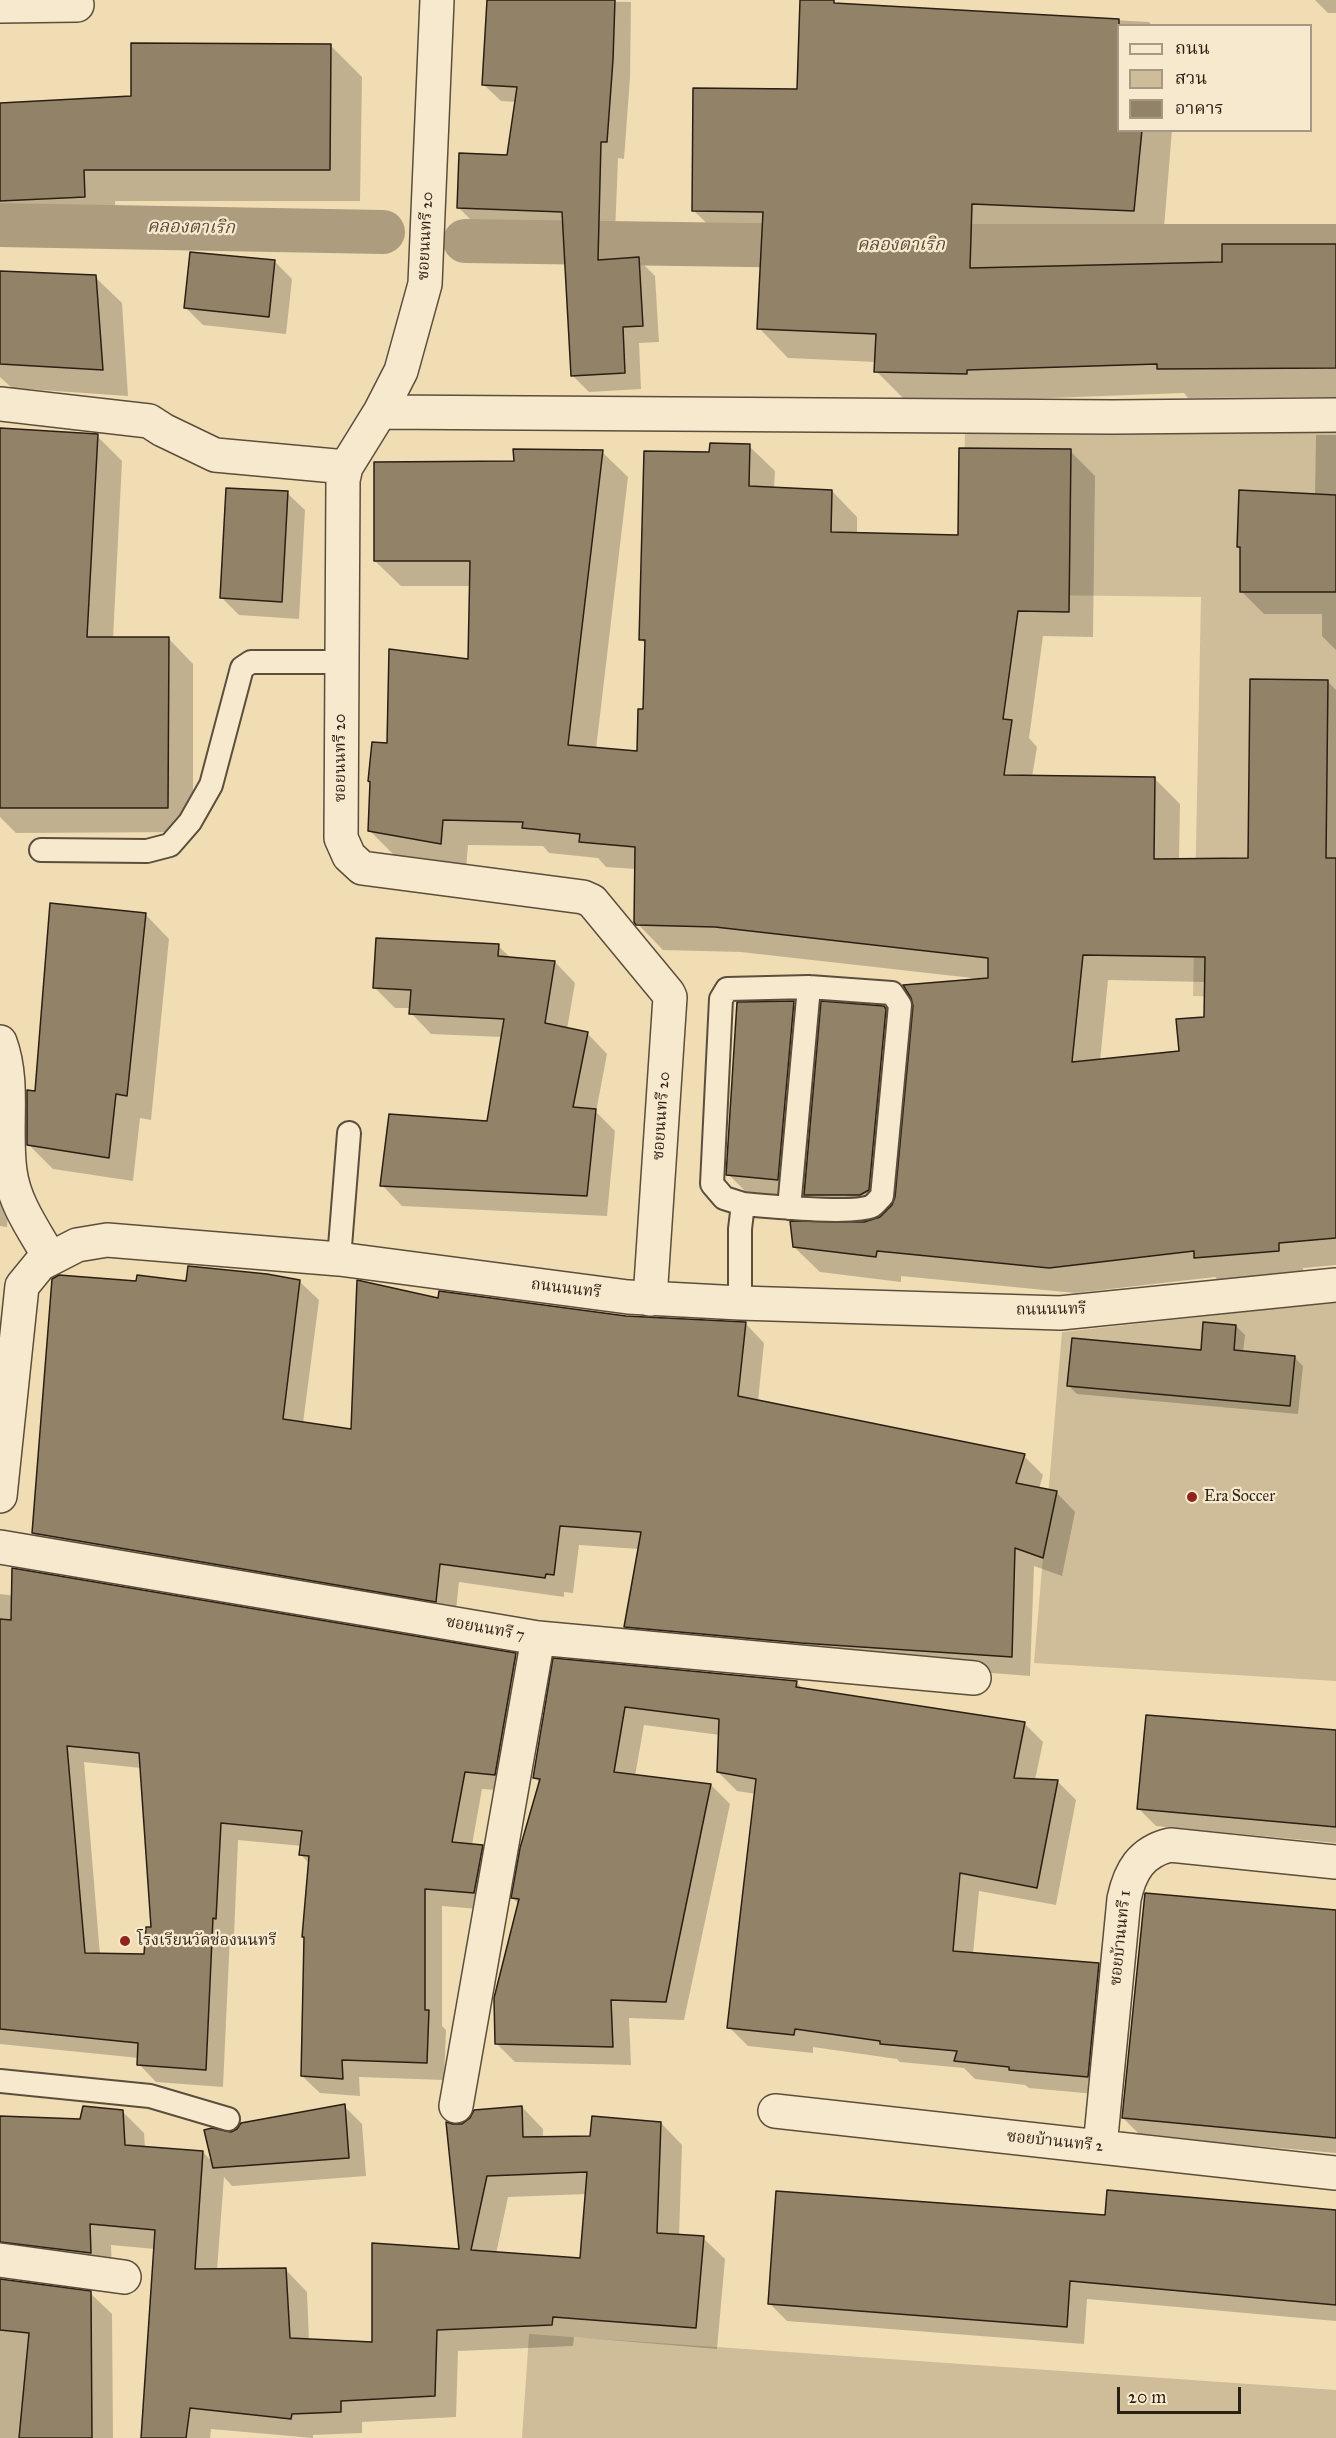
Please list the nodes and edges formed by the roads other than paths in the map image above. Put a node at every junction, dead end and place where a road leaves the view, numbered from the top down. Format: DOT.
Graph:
graph roads {
  1 [pos="437,0"];
  2 [pos="77,5"];
  3 [pos="0,6"];
  4 [pos="0,404"];
  5 [pos="380,412"];
  6 [pos="1336,415"];
  7 [pos="346,466"];
  8 [pos="341,662"];
  9 [pos="41,850"];
  10 [pos="809,987"];
  11 [pos="0,1041"];
  12 [pos="349,1133"];
  13 [pos="743,1204"];
  14 [pos="789,1208"];
  15 [pos="50,1258"];
  16 [pos="339,1259"];
  17 [pos="1336,1285"];
  18 [pos="650,1299"];
  19 [pos="740,1303"];
  20 [pos="0,1496"];
  21 [pos="0,1546"];
  22 [pos="538,1638"];
  23 [pos="974,1678"];
  24 [pos="1336,1862"];
  25 [pos="0,2081"];
  26 [pos="456,2106"];
  27 [pos="774,2111"];
  28 [pos="228,2119"];
  29 [pos="1100,2147"];
  30 [pos="1336,2173"];
  31 [pos="0,2260"];
  32 [pos="124,2277"];
  1 -- 5 [label="street, ซอยนนทรี 20"];
  2 -- 3 [label="street"];
  4 -- 7 [label="street"];
  5 -- 6 [label="street"];
  5 -- 7 [label="street, ซอยนนทรี 20"];
  7 -- 8 [label="street, ซอยนนทรี 20"];
  8 -- 9 [label="lane"];
  8 -- 18 [label="street, ซอยนนทรี 20"];
  10 -- 13 [label="lane"];
  10 -- 14 [label="lane"];
  10 -- 14 [label="lane"];
  11 -- 15 [label="street"];
  12 -- 16 [label="lane"];
  13 -- 14 [label="lane"];
  13 -- 19 [label="lane"];
  15 -- 16 [label="street, ถนนนนทรี"];
  15 -- 20 [label="street, ถนนนนทรี"];
  16 -- 18 [label="street, ถนนนนทรี"];
  17 -- 19 [label="street, ถนนนนทรี"];
  18 -- 19 [label="street, ถนนนนทรี"];
  21 -- 22 [label="street, ซอยนนทรี 7"];
  22 -- 23 [label="street, ซอยนนทรี 7"];
  22 -- 26 [label="street"];
  24 -- 29 [label="street, ซอยบ้านนทรี 1"];
  25 -- 28 [label="lane"];
  27 -- 29 [label="street, ซอยบ้านนทรี 2"];
  29 -- 30 [label="street, ซอยบ้านนทรี 2"];
  31 -- 32 [label="street"];
}
